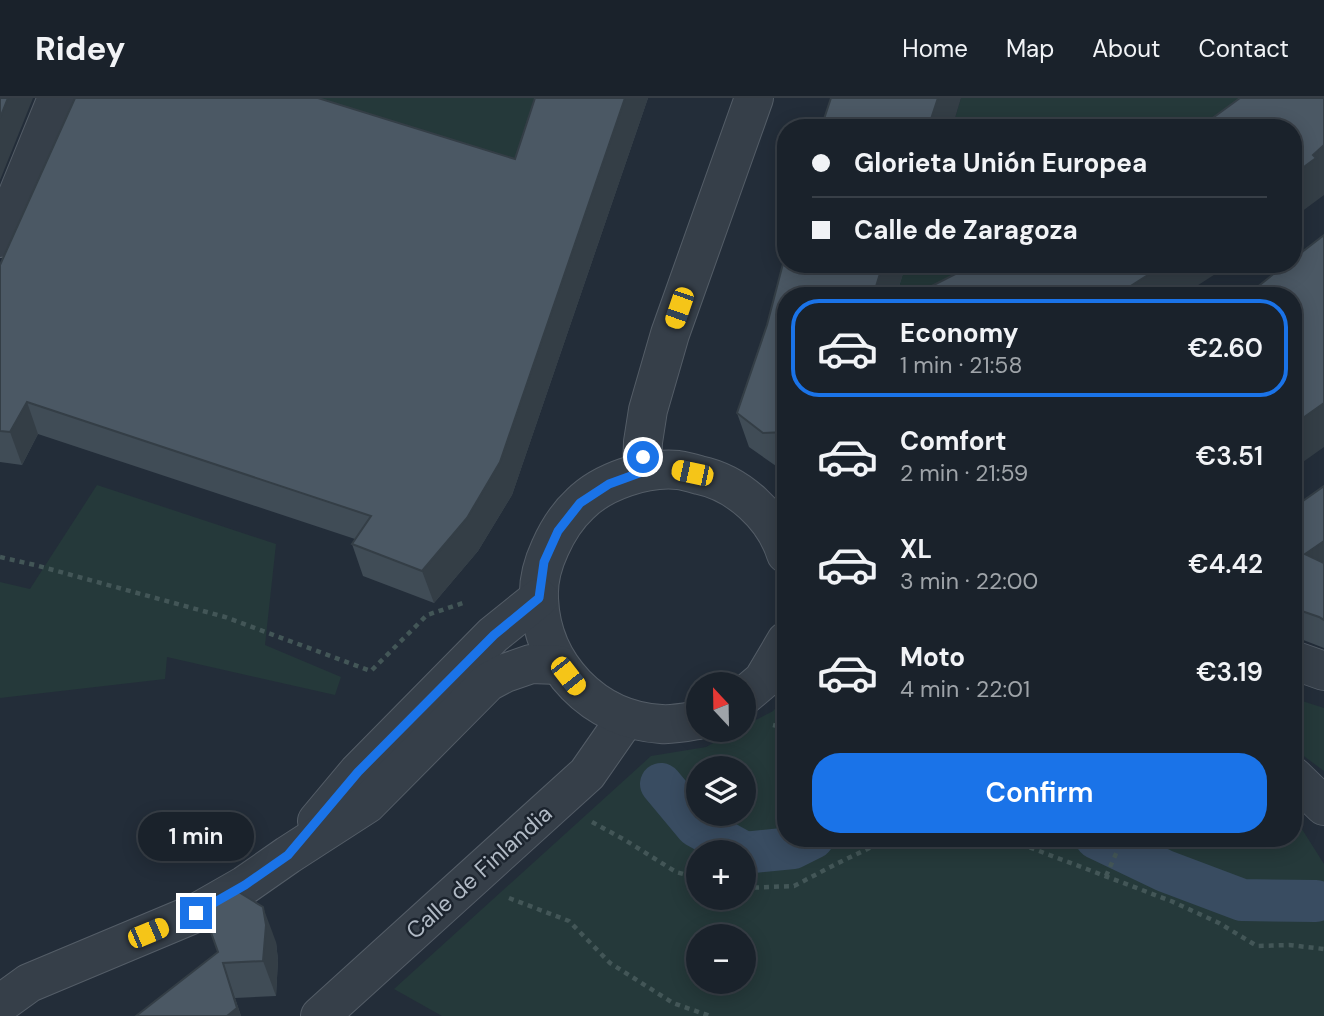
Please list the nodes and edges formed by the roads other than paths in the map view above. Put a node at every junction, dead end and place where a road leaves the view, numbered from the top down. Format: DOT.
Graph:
graph roads {
  1 [pos="57,98"];
  2 [pos="754,98"];
  3 [pos="0,237"];
  4 [pos="642,472"];
  5 [pos="777,519"];
  6 [pos="539,598"];
  7 [pos="777,656"];
  8 [pos="1302,663"];
  9 [pos="559,665"];
  10 [pos="1324,671"];
  11 [pos="756,686"];
  12 [pos="626,718"];
  13 [pos="686,721"];
  14 [pos="1302,785"];
  15 [pos="1324,806"];
  16 [pos="288,855"];
  17 [pos="0,1004"];
  18 [pos="320,1016"];
  1 -- 3 [label="street"];
  2 -- 4 [label="street"];
  4 -- 5 [label="street"];
  4 -- 6 [label="street"];
  6 -- 9 [label="street"];
  6 -- 16 [label="street"];
  7 -- 11 [label="street"];
  8 -- 10 [label="street"];
  9 -- 12 [label="street"];
  9 -- 16 [label="street"];
  12 -- 13 [label="street"];
  12 -- 18 [label="street, Calle de Finlandia"];
  14 -- 15 [label="street"];
  16 -- 17 [label="street"];
}
